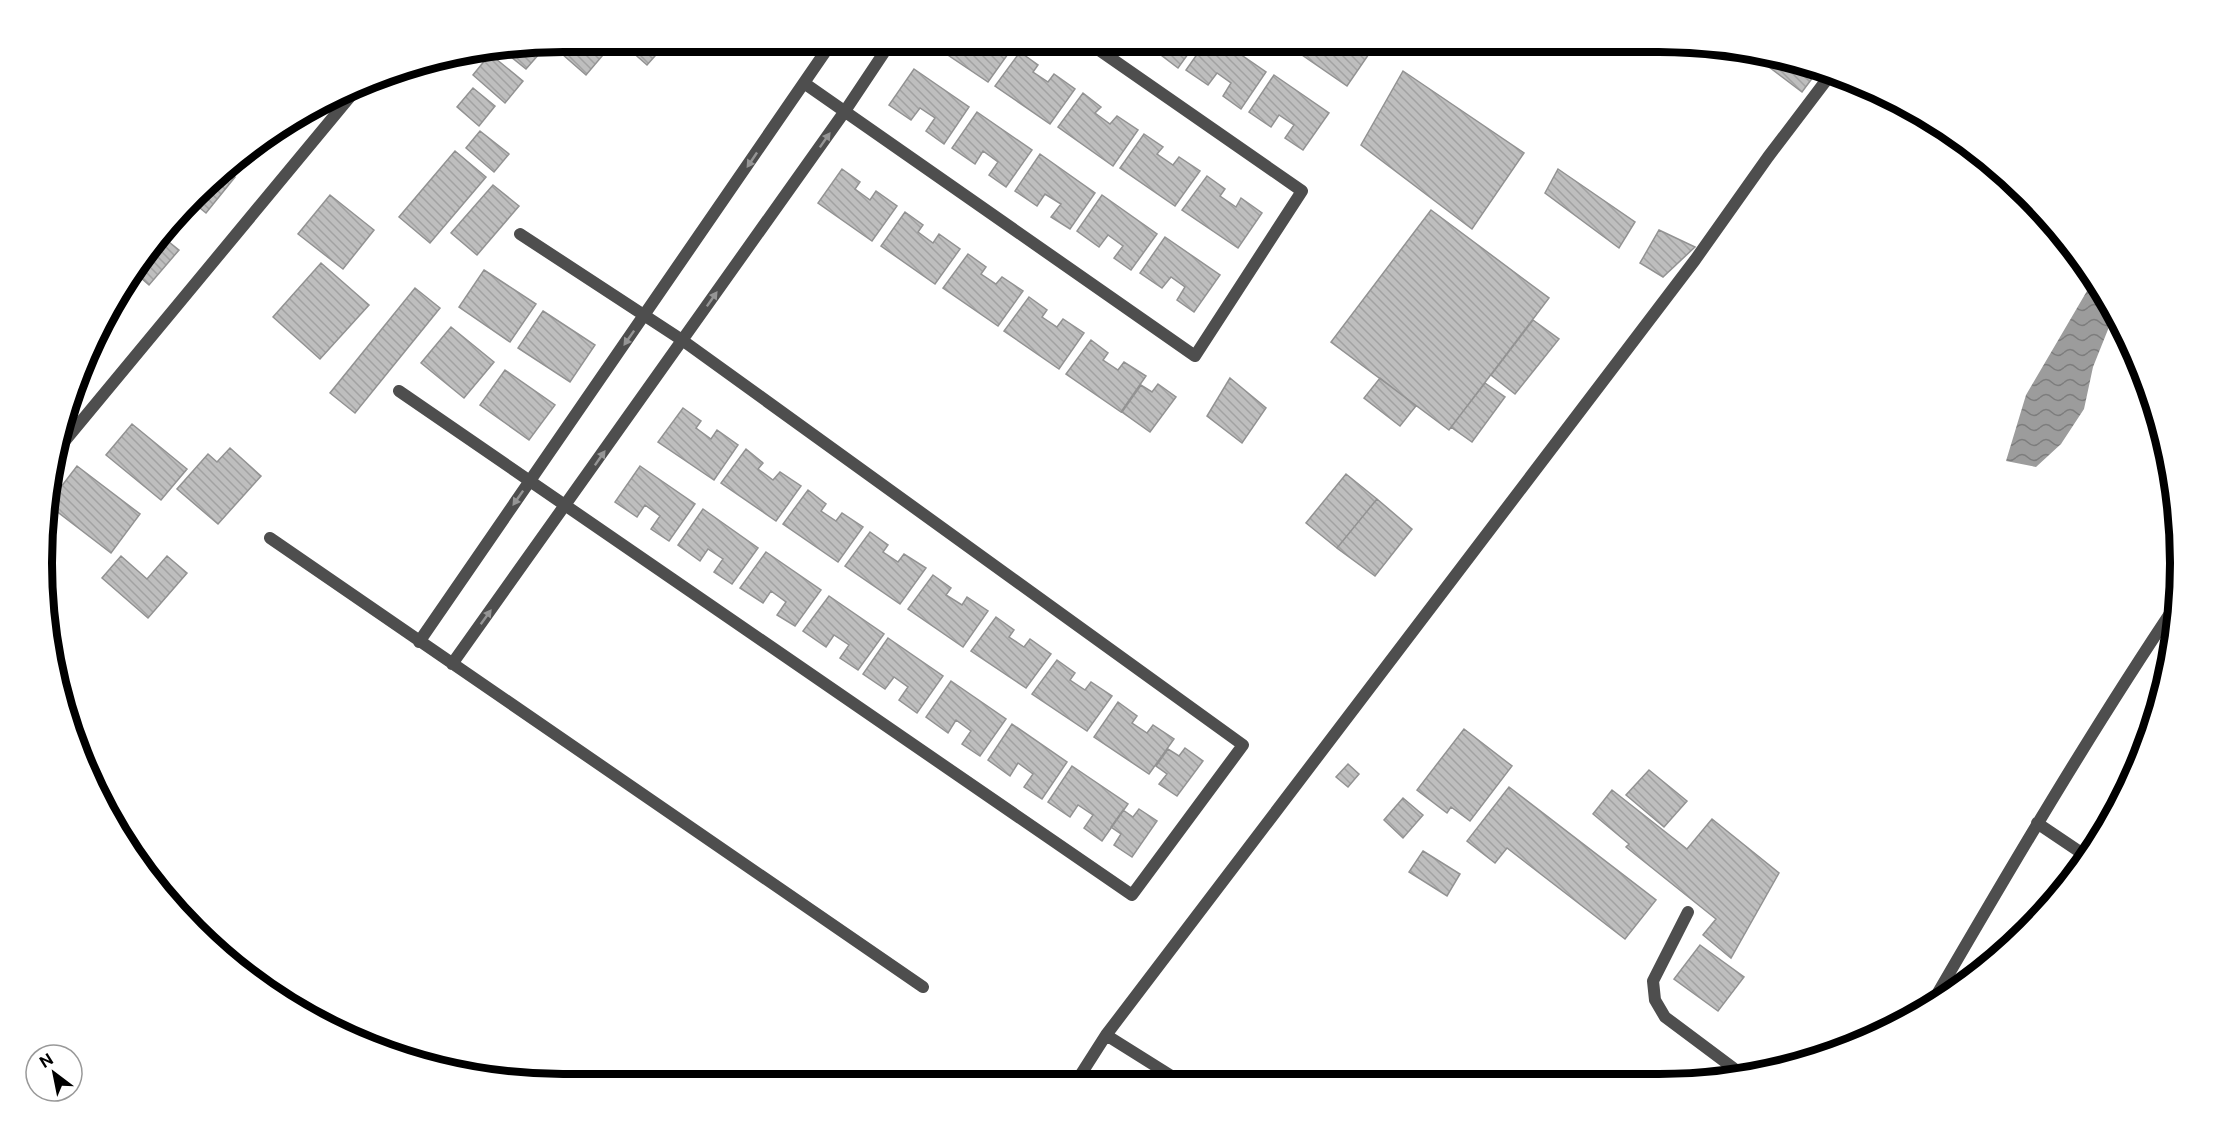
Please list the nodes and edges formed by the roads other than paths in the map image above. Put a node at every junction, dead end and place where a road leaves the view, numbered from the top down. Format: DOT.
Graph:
graph roads {
  1 [pos="825,52"];
  2 [pos="884,52"];
  3 [pos="1103,52"];
  4 [pos="1826,81"];
  5 [pos="804,83"];
  6 [pos="347,101"];
  7 [pos="846,111"];
  8 [pos="520,234"];
  9 [pos="645,316"];
  10 [pos="682,340"];
  11 [pos="399,391"];
  12 [pos="69,436"];
  13 [pos="531,480"];
  14 [pos="567,505"];
  15 [pos="270,538"];
  16 [pos="2167,618"];
  17 [pos="419,642"];
  18 [pos="452,664"];
  19 [pos="2037,823"];
  20 [pos="2080,852"];
  21 [pos="1688,912"];
  22 [pos="923,987"];
  23 [pos="1939,990"];
  24 [pos="1106,1035"];
  25 [pos="1734,1069"];
  26 [pos="1081,1074"];
  27 [pos="1168,1074"];
  1 -- 5 [label="street"];
  2 -- 7 [label="street"];
  3 -- 7 [label="street"];
  4 -- 24 [label="street"];
  5 -- 7 [label="street"];
  5 -- 9 [label="street, one-way"];
  6 -- 12 [label="street"];
  10 -- 7 [label="street, one-way"];
  8 -- 9 [label="street"];
  9 -- 10 [label="street"];
  9 -- 13 [label="street, one-way"];
  14 -- 10 [label="street, one-way"];
  10 -- 14 [label="street"];
  11 -- 13 [label="street"];
  13 -- 14 [label="street"];
  13 -- 17 [label="street, one-way"];
  18 -- 14 [label="street, one-way"];
  15 -- 17 [label="street"];
  16 -- 19 [label="street"];
  17 -- 18 [label="street"];
  18 -- 22 [label="street"];
  19 -- 20 [label="street"];
  19 -- 23 [label="street"];
  21 -- 25 [label="street"];
  24 -- 26 [label="street"];
  24 -- 27 [label="street"];
}
